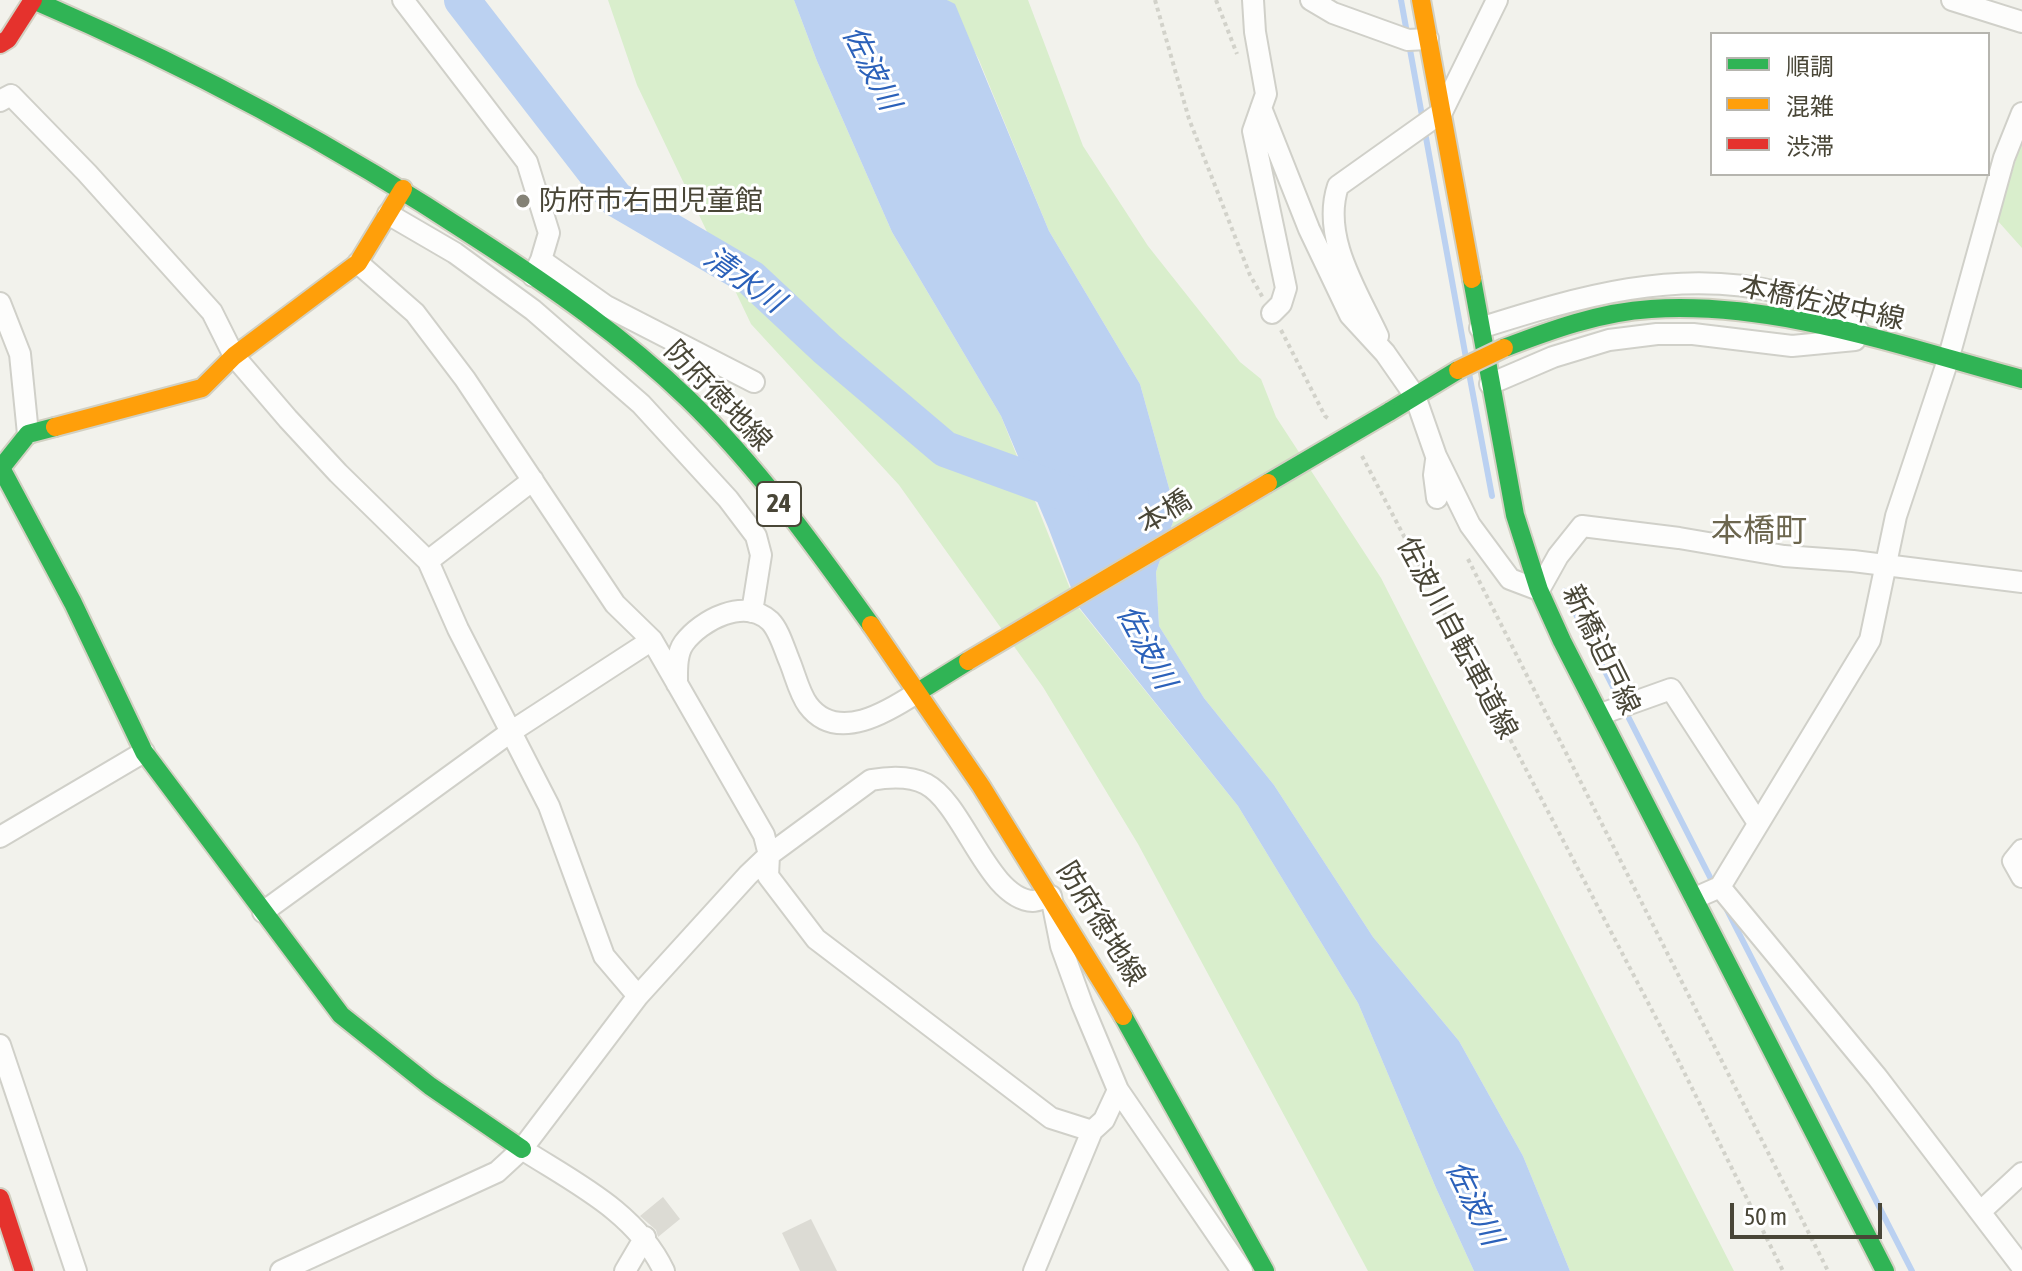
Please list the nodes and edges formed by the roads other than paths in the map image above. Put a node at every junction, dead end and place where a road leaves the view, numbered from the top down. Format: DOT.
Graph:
graph roads {
  1 [pos="33,0"];
  2 [pos="403,0"];
  3 [pos="1253,0"];
  4 [pos="1311,0"];
  5 [pos="1421,0"];
  6 [pos="1497,0"];
  7 [pos="1952,0"];
  8 [pos="2022,22"];
  9 [pos="1428,39"];
  10 [pos="0,44"];
  11 [pos="0,101"];
  12 [pos="1261,108"];
  13 [pos="1442,112"];
  14 [pos="2022,113"];
  15 [pos="403,189"];
  16 [pos="388,214"];
  17 [pos="358,263"];
  18 [pos="537,268"];
  19 [pos="0,303"];
  20 [pos="1272,313"];
  21 [pos="1480,328"];
  22 [pos="1871,339"];
  23 [pos="1385,353"];
  24 [pos="234,356"];
  25 [pos="1948,360"];
  26 [pos="2022,379"];
  27 [pos="754,382"];
  28 [pos="1490,384"];
  29 [pos="1415,396"];
  30 [pos="1389,412"];
  31 [pos="28,434"];
  32 [pos="1436,456"];
  33 [pos="1,468"];
  34 [pos="533,480"];
  35 [pos="1437,498"];
  36 [pos="428,561"];
  37 [pos="1885,566"];
  38 [pos="2022,582"];
  39 [pos="1539,590"];
  40 [pos="752,612"];
  41 [pos="652,640"];
  42 [pos="677,684"];
  43 [pos="918,692"];
  44 [pos="1601,714"];
  45 [pos="512,731"];
  46 [pos="144,752"];
  47 [pos="1758,823"];
  48 [pos="0,837"];
  49 [pos="2022,850"];
  50 [pos="769,855"];
  51 [pos="2022,877"];
  52 [pos="1720,887"];
  53 [pos="1051,896"];
  54 [pos="1695,898"];
  55 [pos="263,912"];
  56 [pos="638,996"];
  57 [pos="0,1045"];
  58 [pos="1118,1090"];
  59 [pos="1092,1131"];
  60 [pos="522,1149"];
  61 [pos="2022,1173"];
  62 [pos="0,1198"];
  63 [pos="0,1208"];
  64 [pos="1980,1212"];
  65 [pos="645,1237"];
  66 [pos="15,1243"];
  67 [pos="317,1263"];
  68 [pos="2022,1267"];
  69 [pos="24,1271"];
  70 [pos="76,1271"];
  71 [pos="281,1271"];
  72 [pos="625,1271"];
  73 [pos="664,1271"];
  74 [pos="1034,1271"];
  75 [pos="1242,1271"];
  76 [pos="1265,1271"];
  77 [pos="1885,1271"];
  1 -- 10 [label="main road"];
  1 -- 15 [label="main road, 防府徳地線 / 24"];
  2 -- 18 [label="street"];
  3 -- 12 [label="street"];
  4 -- 9 [label="street"];
  5 -- 9 [label="main road, 新橋迫戸線"];
  6 -- 13 [label="street"];
  7 -- 8 [label="street"];
  9 -- 13 [label="main road, 新橋迫戸線"];
  11 -- 24 [label="street"];
  12 -- 20 [label="street"];
  12 -- 23 [label="street"];
  13 -- 21 [label="main road, 新橋迫戸線"];
  13 -- 23 [label="street"];
  14 -- 25 [label="street"];
  15 -- 16 [label="main road"];
  15 -- 18 [label="main road, 防府徳地線 / 24"];
  16 -- 17 [label="main road"];
  16 -- 40 [label="street"];
  17 -- 24 [label="main road"];
  17 -- 34 [label="street"];
  18 -- 27 [label="street"];
  18 -- 43 [label="main road, 防府徳地線 / 24"];
  19 -- 31 [label="street"];
  21 -- 22 [label="street"];
  21 -- 28 [label="main road, 新橋迫戸線"];
  22 -- 25 [label="main road, 本橋佐波中線"];
  22 -- 28 [label="street"];
  22 -- 29 [label="main road, 本橋佐波中線, bridge"];
  23 -- 29 [label="street"];
  24 -- 31 [label="main road"];
  24 -- 36 [label="street"];
  25 -- 26 [label="main road, 本橋佐波中線"];
  25 -- 37 [label="street"];
  28 -- 39 [label="main road, 新橋迫戸線"];
  29 -- 30 [label="main road, 本橋佐波中線"];
  29 -- 32 [label="street"];
  30 -- 43 [label="main road, 本橋, bridge"];
  31 -- 33 [label="main road"];
  32 -- 35 [label="street"];
  32 -- 39 [label="street"];
  33 -- 46 [label="main road"];
  34 -- 36 [label="street"];
  34 -- 41 [label="street"];
  36 -- 45 [label="street"];
  37 -- 38 [label="street"];
  37 -- 39 [label="street"];
  37 -- 47 [label="street"];
  39 -- 44 [label="main road, 新橋迫戸線"];
  40 -- 42 [label="street"];
  40 -- 43 [label="street"];
  41 -- 42 [label="street"];
  41 -- 45 [label="street"];
  42 -- 50 [label="street"];
  43 -- 53 [label="main road, 防府徳地線 / 24"];
  44 -- 47 [label="street"];
  44 -- 54 [label="main road, 新橋迫戸線"];
  45 -- 55 [label="street"];
  45 -- 56 [label="street"];
  46 -- 48 [label="street"];
  46 -- 55 [label="main road"];
  47 -- 52 [label="street"];
  49 -- 51 [label="street"];
  50 -- 53 [label="street"];
  50 -- 56 [label="street"];
  50 -- 59 [label="street"];
  52 -- 54 [label="street"];
  52 -- 64 [label="street"];
  53 -- 58 [label="street"];
  53 -- 76 [label="main road, 防府徳地線 / 24"];
  54 -- 77 [label="main road, 新橋迫戸線"];
  55 -- 60 [label="main road"];
  56 -- 60 [label="street"];
  57 -- 70 [label="street"];
  58 -- 59 [label="street"];
  58 -- 75 [label="street"];
  59 -- 74 [label="street"];
  60 -- 65 [label="street"];
  60 -- 67 [label="street"];
  61 -- 64 [label="street"];
  62 -- 66 [label="main road"];
  63 -- 66 [label="main road"];
  64 -- 68 [label="street"];
  65 -- 72 [label="street"];
  65 -- 73 [label="street"];
  66 -- 69 [label="main road"];
  67 -- 71 [label="street"];
}
